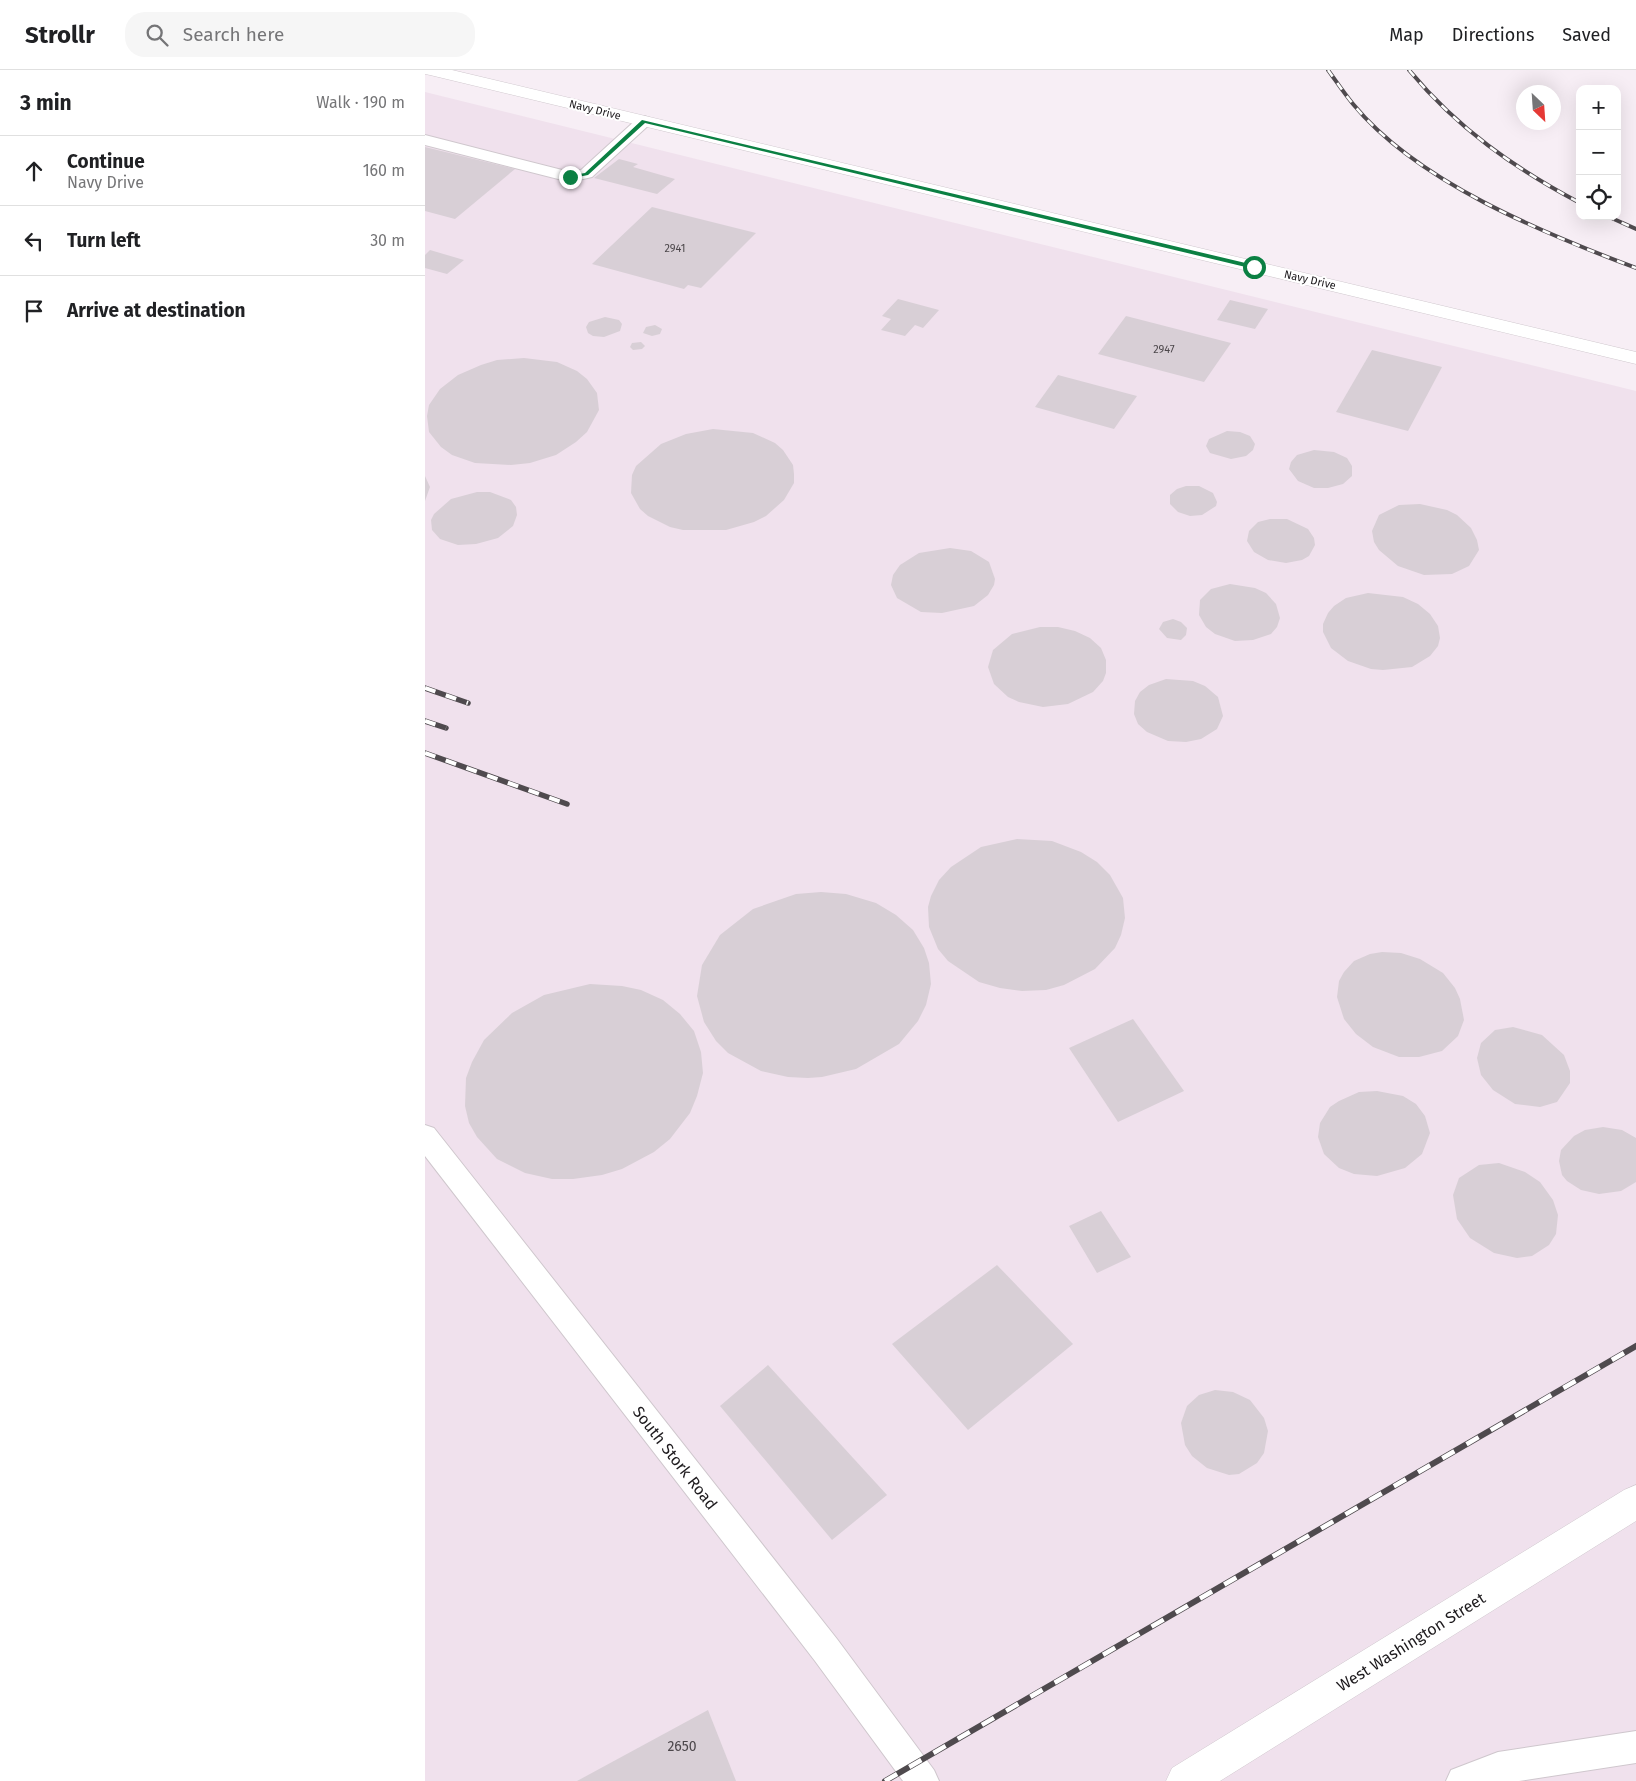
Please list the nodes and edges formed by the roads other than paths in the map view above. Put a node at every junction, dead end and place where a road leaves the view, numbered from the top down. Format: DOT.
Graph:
graph roads {
  1 [pos="431,70"];
  2 [pos="644,121"];
  3 [pos="425,140"];
  4 [pos="1636,358"];
  5 [pos="425,1136"];
  6 [pos="1636,1502"];
  7 [pos="1636,1747"];
  8 [pos="923,1781"];
  9 [pos="1185,1781"];
  10 [pos="1461,1781"];
  1 -- 2 [label="street, Navy Drive"];
  2 -- 3 [label="lane"];
  2 -- 4 [label="street, Navy Drive"];
  5 -- 8 [label="lane, South Stork Road"];
  6 -- 9 [label="street, West Washington Street"];
  7 -- 10 [label="lane"];
}
